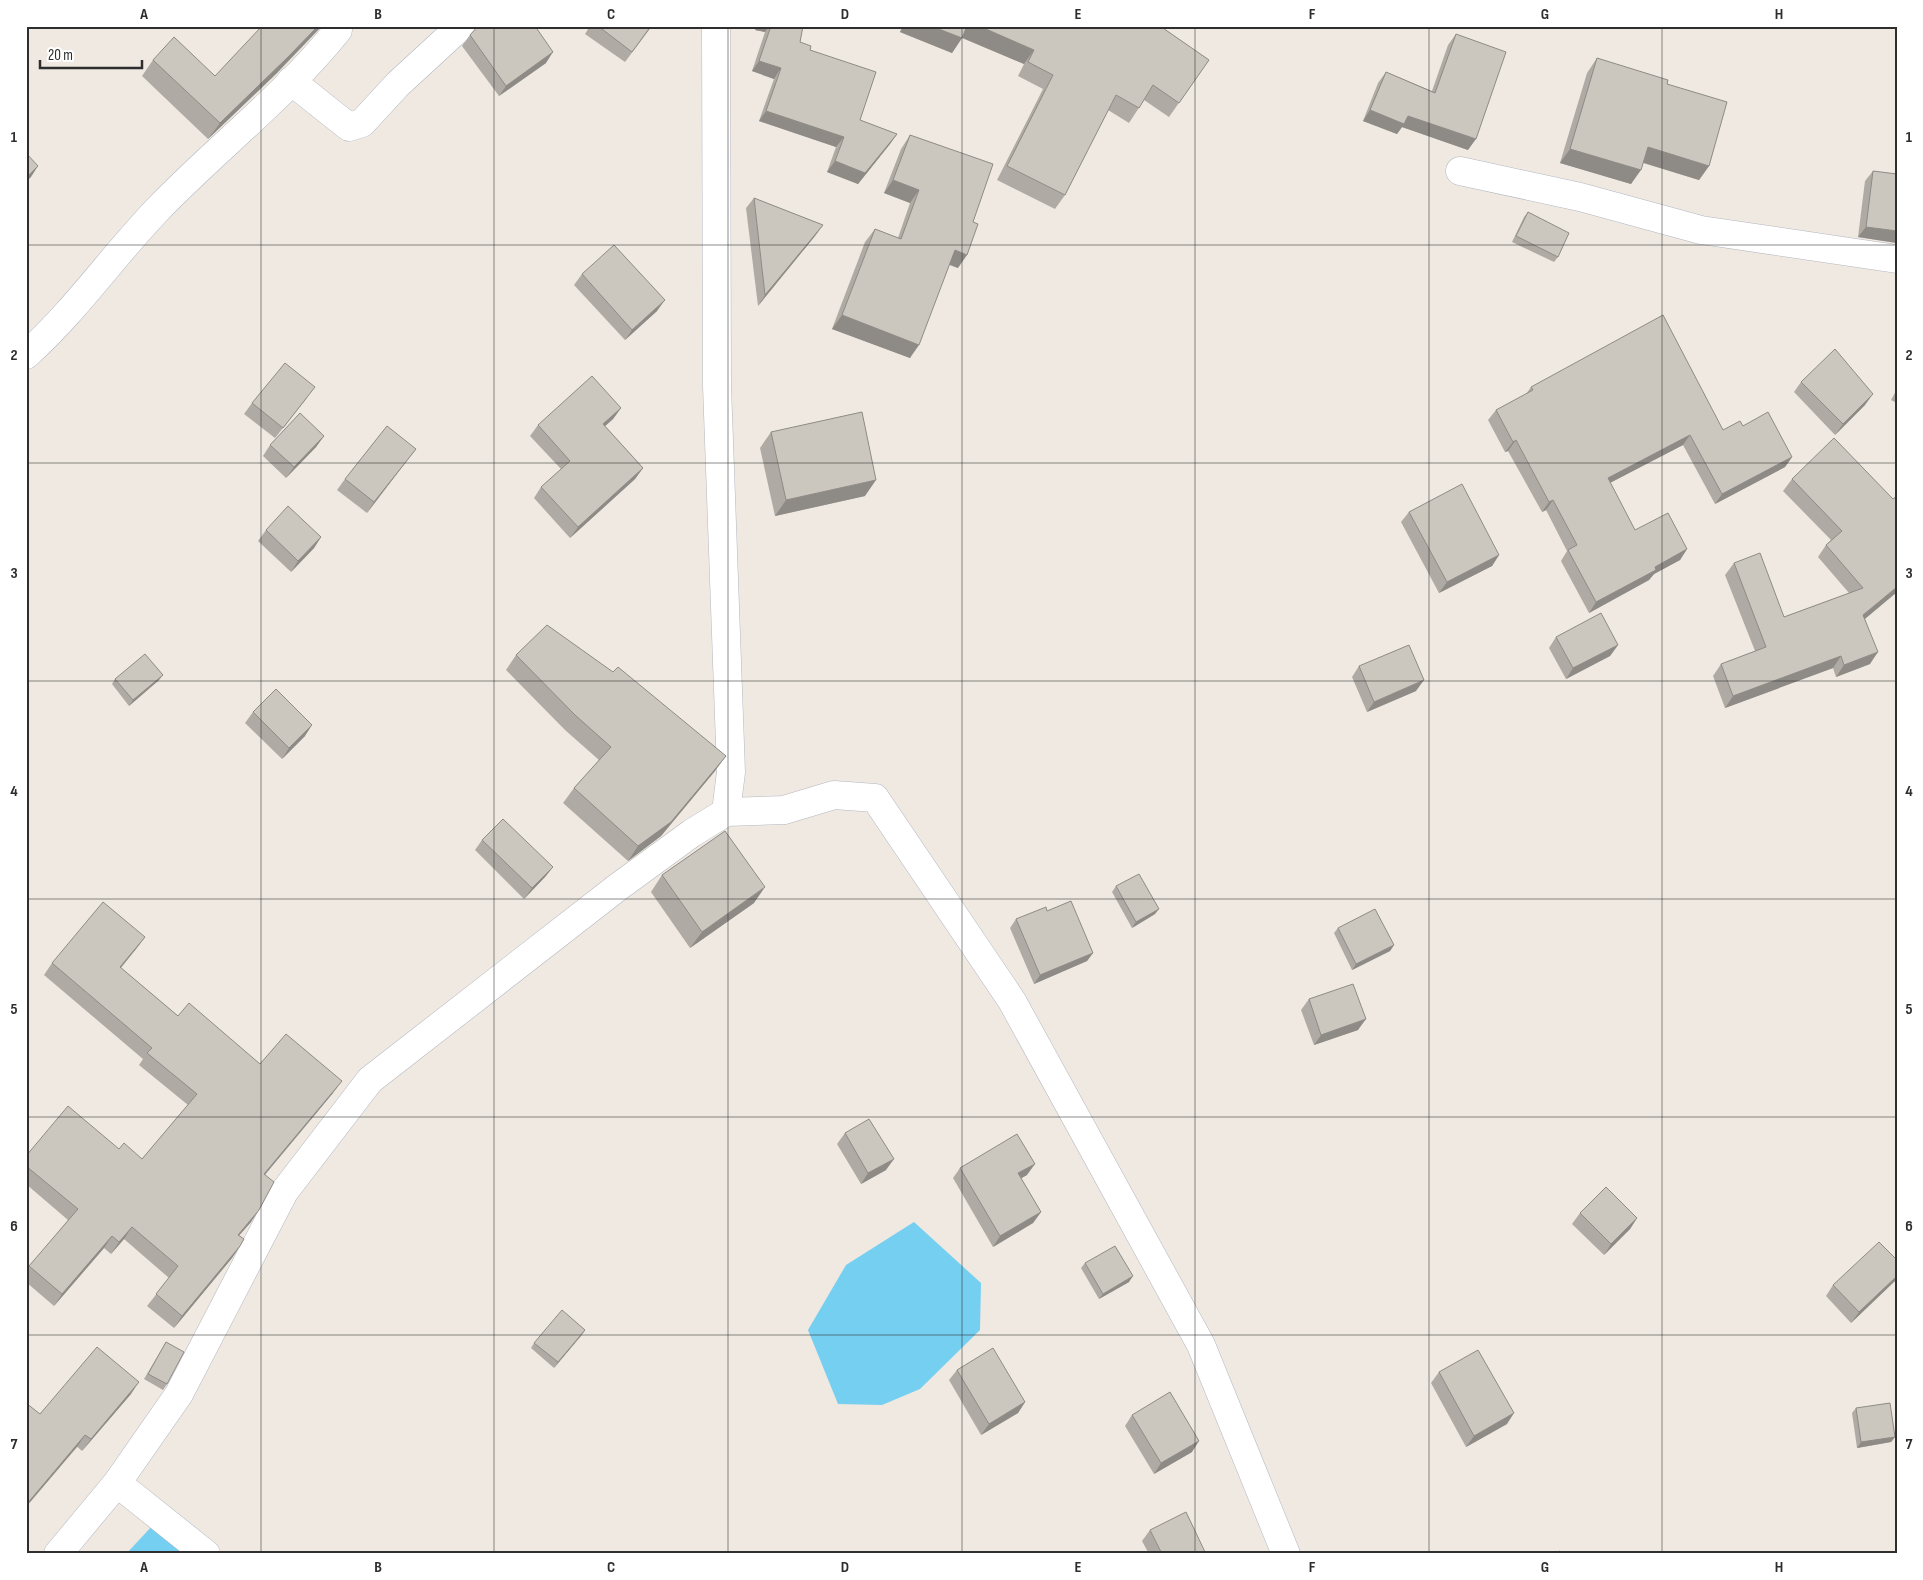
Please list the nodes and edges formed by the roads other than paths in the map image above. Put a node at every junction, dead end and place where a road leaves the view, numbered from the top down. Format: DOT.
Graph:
graph roads {
  1 [pos="461,26"];
  2 [pos="716,26"];
  3 [pos="338,30"];
  4 [pos="291,81"];
  5 [pos="1460,171"];
  6 [pos="1897,259"];
  7 [pos="26,355"];
  8 [pos="726,812"];
  9 [pos="117,1483"];
  10 [pos="58,1554"];
  11 [pos="206,1554"];
  12 [pos="1286,1554"];
  1 -- 4 [label="street"];
  2 -- 8 [label="street"];
  3 -- 4 [label="street"];
  4 -- 7 [label="street"];
  5 -- 6 [label="street"];
  8 -- 9 [label="street"];
  8 -- 12 [label="street"];
  9 -- 10 [label="street"];
  9 -- 11 [label="street"];
}
